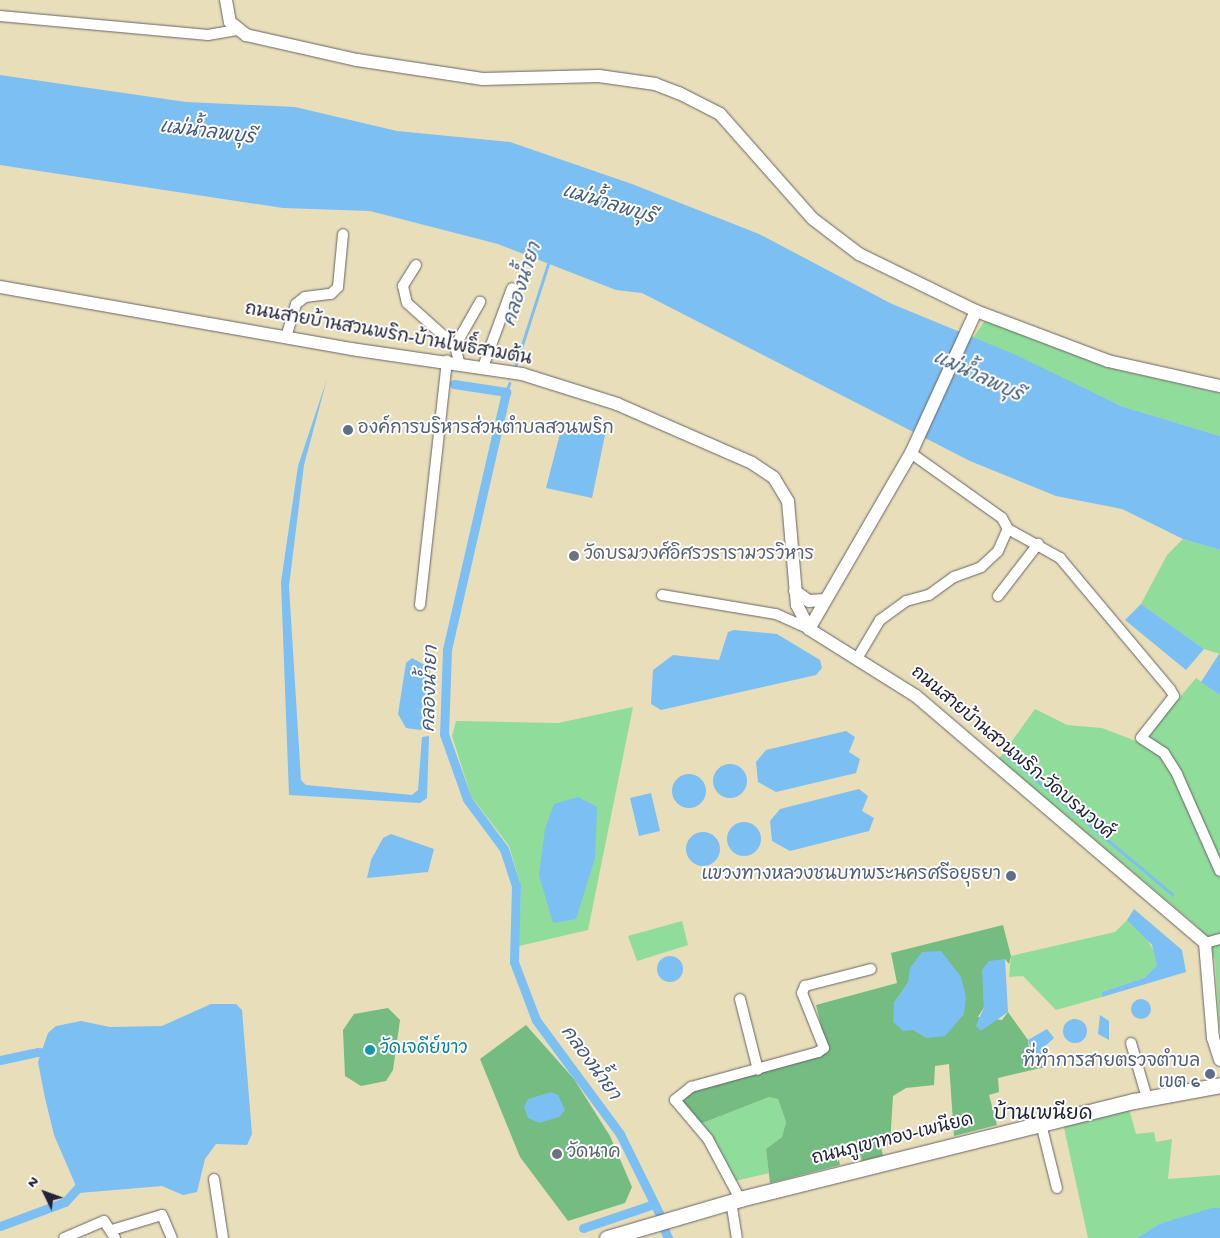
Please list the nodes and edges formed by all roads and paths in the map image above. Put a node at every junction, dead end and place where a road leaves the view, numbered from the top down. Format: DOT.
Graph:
graph roads {
  1 [pos="226,0"];
  2 [pos="0,16"];
  3 [pos="237,30"];
  4 [pos="344,234"];
  5 [pos="416,265"];
  6 [pos="0,287"];
  7 [pos="512,288"];
  8 [pos="480,302"];
  9 [pos="976,312"];
  10 [pos="286,337"];
  11 [pos="455,346"];
  12 [pos="453,361"];
  13 [pos="483,367"];
  14 [pos="1220,386"];
  15 [pos="913,450"];
  16 [pos="1008,529"];
  17 [pos="1038,544"];
  18 [pos="795,591"];
  19 [pos="662,595"];
  20 [pos="998,596"];
  21 [pos="825,600"];
  22 [pos="420,605"];
  23 [pos="809,629"];
  24 [pos="858,656"];
  25 [pos="1220,871"];
  26 [pos="1220,939"];
  27 [pos="1205,943"];
  28 [pos="871,969"];
  29 [pos="740,999"];
  30 [pos="1131,1043"];
  31 [pos="1220,1060"];
  32 [pos="758,1070"];
  33 [pos="1220,1085"];
  34 [pos="1147,1098"];
  35 [pos="1041,1124"];
  36 [pos="214,1179"];
  37 [pos="1057,1188"];
  38 [pos="735,1200"];
  39 [pos="114,1234"];
  40 [pos="64,1238"];
  41 [pos="172,1238"];
  42 [pos="223,1238"];
  43 [pos="608,1238"];
  44 [pos="737,1238"];
  1 -- 3 [label="street"];
  2 -- 3 [label="street"];
  3 -- 9 [label="street"];
  4 -- 10 [label="street"];
  5 -- 11 [label="street"];
  6 -- 10 [label="street, ถนนสายบ้านสวนพริก-บ้านโพธิ์สามต้น"];
  7 -- 13 [label="street"];
  8 -- 11 [label="street"];
  9 -- 14 [label="street"];
  9 -- 15 [label="street"];
  10 -- 12 [label="street, ถนนสายบ้านสวนพริก-บ้านโพธิ์สามต้น"];
  11 -- 12 [label="street"];
  12 -- 13 [label="street, ถนนสายบ้านสวนพริก-บ้านโพธิ์สามต้น"];
  12 -- 22 [label="street"];
  13 -- 18 [label="street, ถนนสายบ้านสวนพริก-บ้านโพธิ์สามต้น"];
  15 -- 16 [label="street"];
  15 -- 21 [label="street"];
  16 -- 17 [label="street"];
  16 -- 24 [label="street"];
  17 -- 20 [label="street"];
  17 -- 25 [label="street"];
  18 -- 21 [label="street"];
  18 -- 23 [label="street, ถนนสายบ้านสวนพริก-บ้านโพธิ์สามต้น"];
  19 -- 23 [label="street, ถนนสายบ้านสวนพริก-วัดบรมวงศ์"];
  21 -- 23 [label="street"];
  23 -- 24 [label="street, ถนนสายบ้านสวนพริก-วัดบรมวงศ์"];
  24 -- 27 [label="street, ถนนสายบ้านสวนพริก-วัดบรมวงศ์"];
  26 -- 27 [label="street"];
  27 -- 31 [label="street"];
  28 -- 32 [label="street"];
  29 -- 32 [label="street"];
  30 -- 34 [label="street"];
  32 -- 38 [label="street"];
  33 -- 34 [label="main road, ถนนภูเขาทอง-เพนียด"];
  34 -- 35 [label="main road, ถนนภูเขาทอง-เพนียด"];
  35 -- 37 [label="street"];
  35 -- 38 [label="main road, ถนนภูเขาทอง-เพนียด"];
  36 -- 42 [label="street"];
  38 -- 43 [label="main road, ถนนภูเขาทอง-เพนียด"];
  38 -- 44 [label="street"];
  39 -- 40 [label="street"];
  39 -- 41 [label="street"];
}
